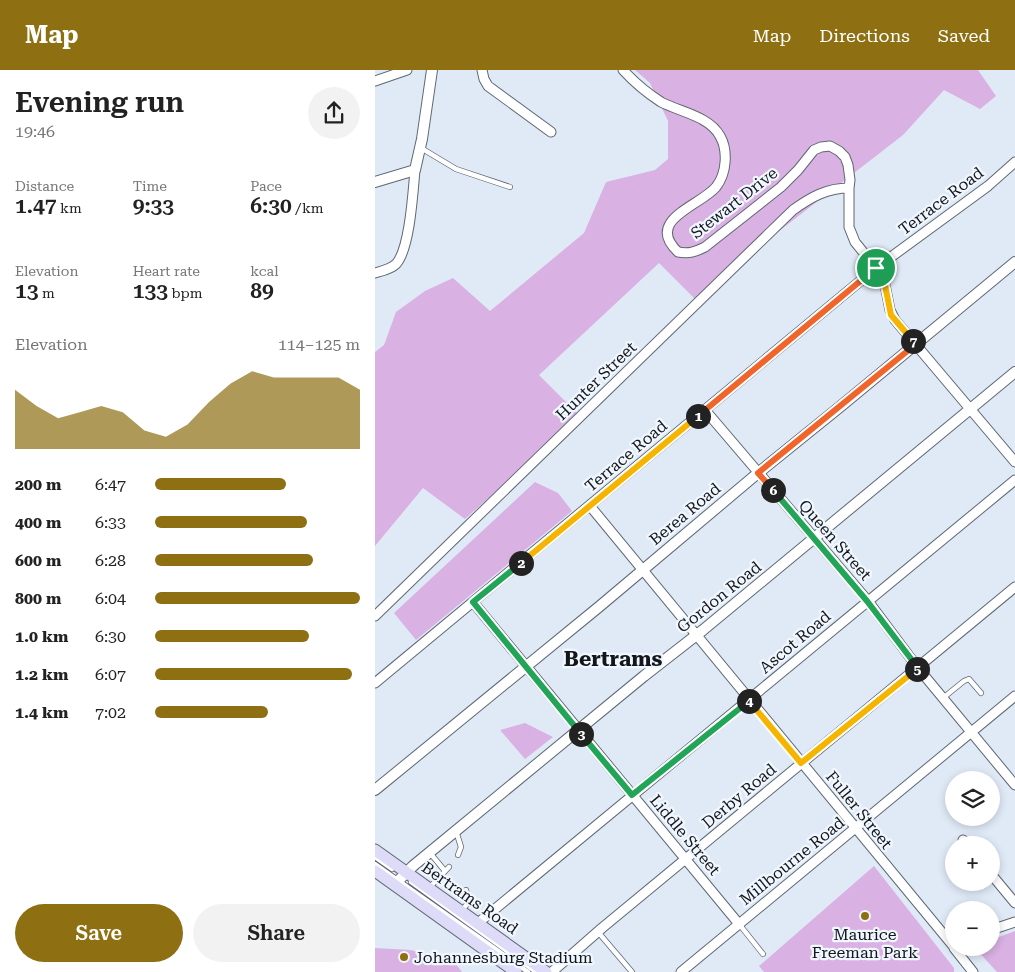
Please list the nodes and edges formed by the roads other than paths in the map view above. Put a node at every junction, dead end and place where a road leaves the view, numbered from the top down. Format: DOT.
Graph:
graph roads {
  1 [pos="407,70"];
  2 [pos="432,70"];
  3 [pos="481,70"];
  4 [pos="623,70"];
  5 [pos="375,81"];
  6 [pos="551,132"];
  7 [pos="420,148"];
  8 [pos="1015,162"];
  9 [pos="415,170"];
  10 [pos="375,182"];
  11 [pos="510,187"];
  12 [pos="849,188"];
  13 [pos="1015,262"];
  14 [pos="876,268"];
  15 [pos="375,273"];
  16 [pos="916,344"];
  17 [pos="1015,372"];
  18 [pos="970,408"];
  19 [pos="705,410"];
  20 [pos="1015,462"];
  21 [pos="758,473"];
  22 [pos="1015,480"];
  23 [pos="590,506"];
  24 [pos="813,539"];
  25 [pos="642,570"];
  26 [pos="1015,587"];
  27 [pos="867,601"];
  28 [pos="473,602"];
  29 [pos="375,616"];
  30 [pos="696,635"];
  31 [pos="525,666"];
  32 [pos="918,668"];
  33 [pos="375,683"];
  34 [pos="981,693"];
  35 [pos="1015,696"];
  36 [pos="943,698"];
  37 [pos="749,700"];
  38 [pos="579,731"];
  39 [pos="972,732"];
  40 [pos="801,763"];
  41 [pos="1015,785"];
  42 [pos="375,790"];
  43 [pos="632,795"];
  44 [pos="855,829"];
  45 [pos="456,831"];
  46 [pos="375,850"];
  47 [pos="430,853"];
  48 [pos="459,855"];
  49 [pos="375,857"];
  50 [pos="686,859"];
  51 [pos="375,864"];
  52 [pos="375,871"];
  53 [pos="400,878"];
  54 [pos="1000,885"];
  55 [pos="429,888"];
  56 [pos="466,890"];
  57 [pos="1015,903"];
  58 [pos="461,911"];
  59 [pos="1015,922"];
  60 [pos="478,923"];
  61 [pos="739,924"];
  62 [pos="1000,927"];
  63 [pos="598,932"];
  64 [pos="945,936"];
  65 [pos="763,954"];
  66 [pos="961,956"];
  67 [pos="514,971"];
  68 [pos="528,972"];
  69 [pos="536,972"];
  70 [pos="546,972"];
  71 [pos="552,972"];
  72 [pos="632,972"];
  73 [pos="681,972"];
  74 [pos="973,972"];
  1 -- 5 [label="street"];
  2 -- 7 [label="street"];
  3 -- 6 [label="street"];
  4 -- 12 [label="street, Stewart Drive"];
  7 -- 9 [label="street"];
  7 -- 11 [label="lane"];
  8 -- 14 [label="street, Terrace Road"];
  9 -- 10 [label="street"];
  9 -- 15 [label="street"];
  12 -- 14 [label="street"];
  12 -- 29 [label="street, Hunter Street"];
  13 -- 16 [label="street, Berea Road"];
  14 -- 16 [label="street"];
  14 -- 19 [label="street, Terrace Road"];
  16 -- 18 [label="street"];
  16 -- 21 [label="street, Berea Road"];
  17 -- 18 [label="street, Gordon Road"];
  18 -- 20 [label="street"];
  18 -- 24 [label="street, Gordon Road"];
  19 -- 21 [label="street, Queen Street"];
  19 -- 23 [label="street, Terrace Road"];
  21 -- 24 [label="street, Queen Street"];
  21 -- 25 [label="street, Berea Road"];
  22 -- 27 [label="street, Ascot Road"];
  23 -- 25 [label="street, Fuller Street"];
  23 -- 28 [label="street, Terrace Road"];
  24 -- 27 [label="street, Queen Street"];
  24 -- 30 [label="street, Gordon Road"];
  25 -- 30 [label="street, Fuller Street"];
  25 -- 31 [label="street, Berea Road"];
  26 -- 32 [label="street, Derby Road"];
  27 -- 32 [label="street, Queen Street"];
  27 -- 37 [label="street, Ascot Road"];
  28 -- 31 [label="street, Liddle Street"];
  28 -- 33 [label="street, Terrace Road"];
  30 -- 37 [label="street, Fuller Street"];
  30 -- 38 [label="street, Gordon Road"];
  31 -- 38 [label="street, Liddle Street"];
  31 -- 42 [label="street, Berea Road"];
  32 -- 36 [label="street, Queen Street"];
  32 -- 40 [label="street, Derby Road"];
  34 -- 36 [label="lane"];
  35 -- 39 [label="street, Millbourne Road"];
  36 -- 39 [label="street, Queen Street"];
  37 -- 40 [label="street, Fuller Street"];
  37 -- 43 [label="street, Ascot Road"];
  38 -- 43 [label="street, Liddle Street"];
  38 -- 45 [label="street, Gordon Road"];
  39 -- 41 [label="street, Queen Street"];
  39 -- 44 [label="street, Millbourne Road"];
  40 -- 44 [label="street, Fuller Street"];
  40 -- 50 [label="street, Derby Road"];
  43 -- 50 [label="street, Liddle Street"];
  43 -- 60 [label="street, Ascot Road"];
  44 -- 61 [label="street, Millbourne Road"];
  44 -- 64 [label="street, Fuller Street"];
  45 -- 47 [label="street, Gordon Road"];
  45 -- 48 [label="lane"];
  46 -- 53 [label="main road, Bertrams Road"];
  47 -- 53 [label="street, Gordon Road"];
  47 -- 55 [label="lane"];
  49 -- 53 [label="lane"];
  50 -- 61 [label="street, Liddle Street"];
  50 -- 63 [label="street, Derby Road"];
  51 -- 53 [label="lane"];
  52 -- 53 [label="main road, Bertrams Road"];
  53 -- 55 [label="main road, Bertrams Road"];
  53 -- 67 [label="main road, Bertrams Road"];
  53 -- 68 [label="lane"];
  53 -- 69 [label="lane"];
  54 -- 57 [label="street"];
  55 -- 58 [label="main road, Bertrams Road"];
  56 -- 58 [label="lane"];
  58 -- 60 [label="main road, Bertrams Road"];
  59 -- 62 [label="street"];
  60 -- 70 [label="main road, Bertrams Road"];
  61 -- 65 [label="lane"];
  61 -- 73 [label="street, Millbourne Road"];
  63 -- 71 [label="street, Derby Road"];
  63 -- 72 [label="lane"];
  66 -- 74 [label="street, Fuller Street"];
}
